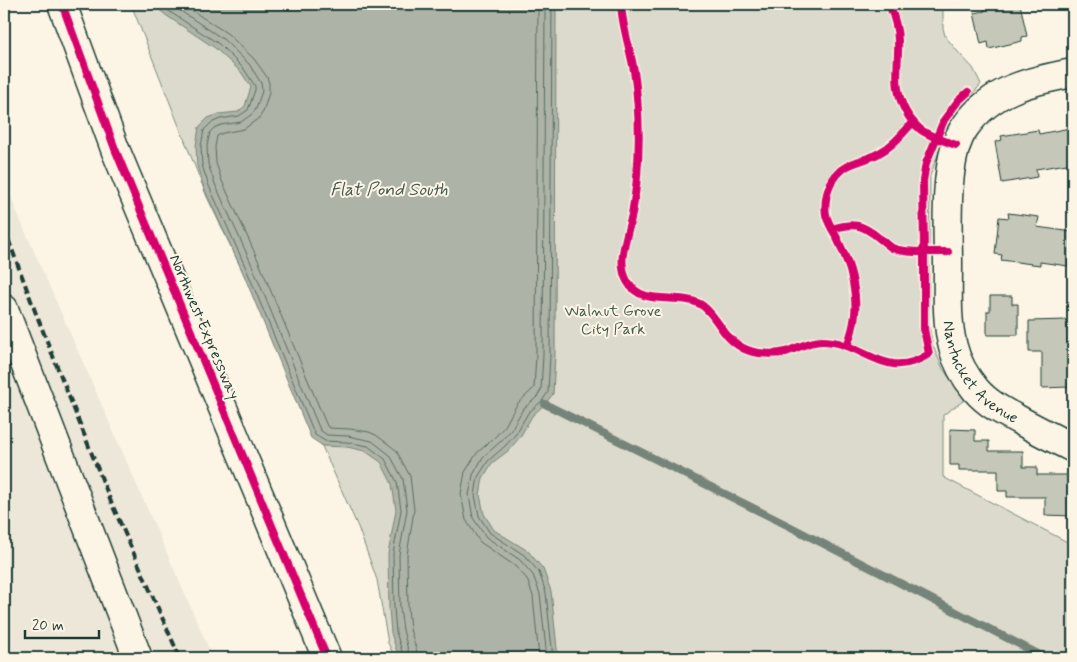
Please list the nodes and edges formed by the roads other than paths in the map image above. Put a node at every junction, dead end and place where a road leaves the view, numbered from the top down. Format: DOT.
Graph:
graph roads {
  1 [pos="62,4"];
  2 [pos="1073,73"];
  3 [pos="4,309"];
  4 [pos="1073,448"];
  5 [pos="138,658"];
  6 [pos="327,658"];
  1 -- 6 [label="main road, Northwest Expressway"];
  2 -- 4 [label="main road, Nantucket Avenue"];
  3 -- 5 [label="main road"];
}
